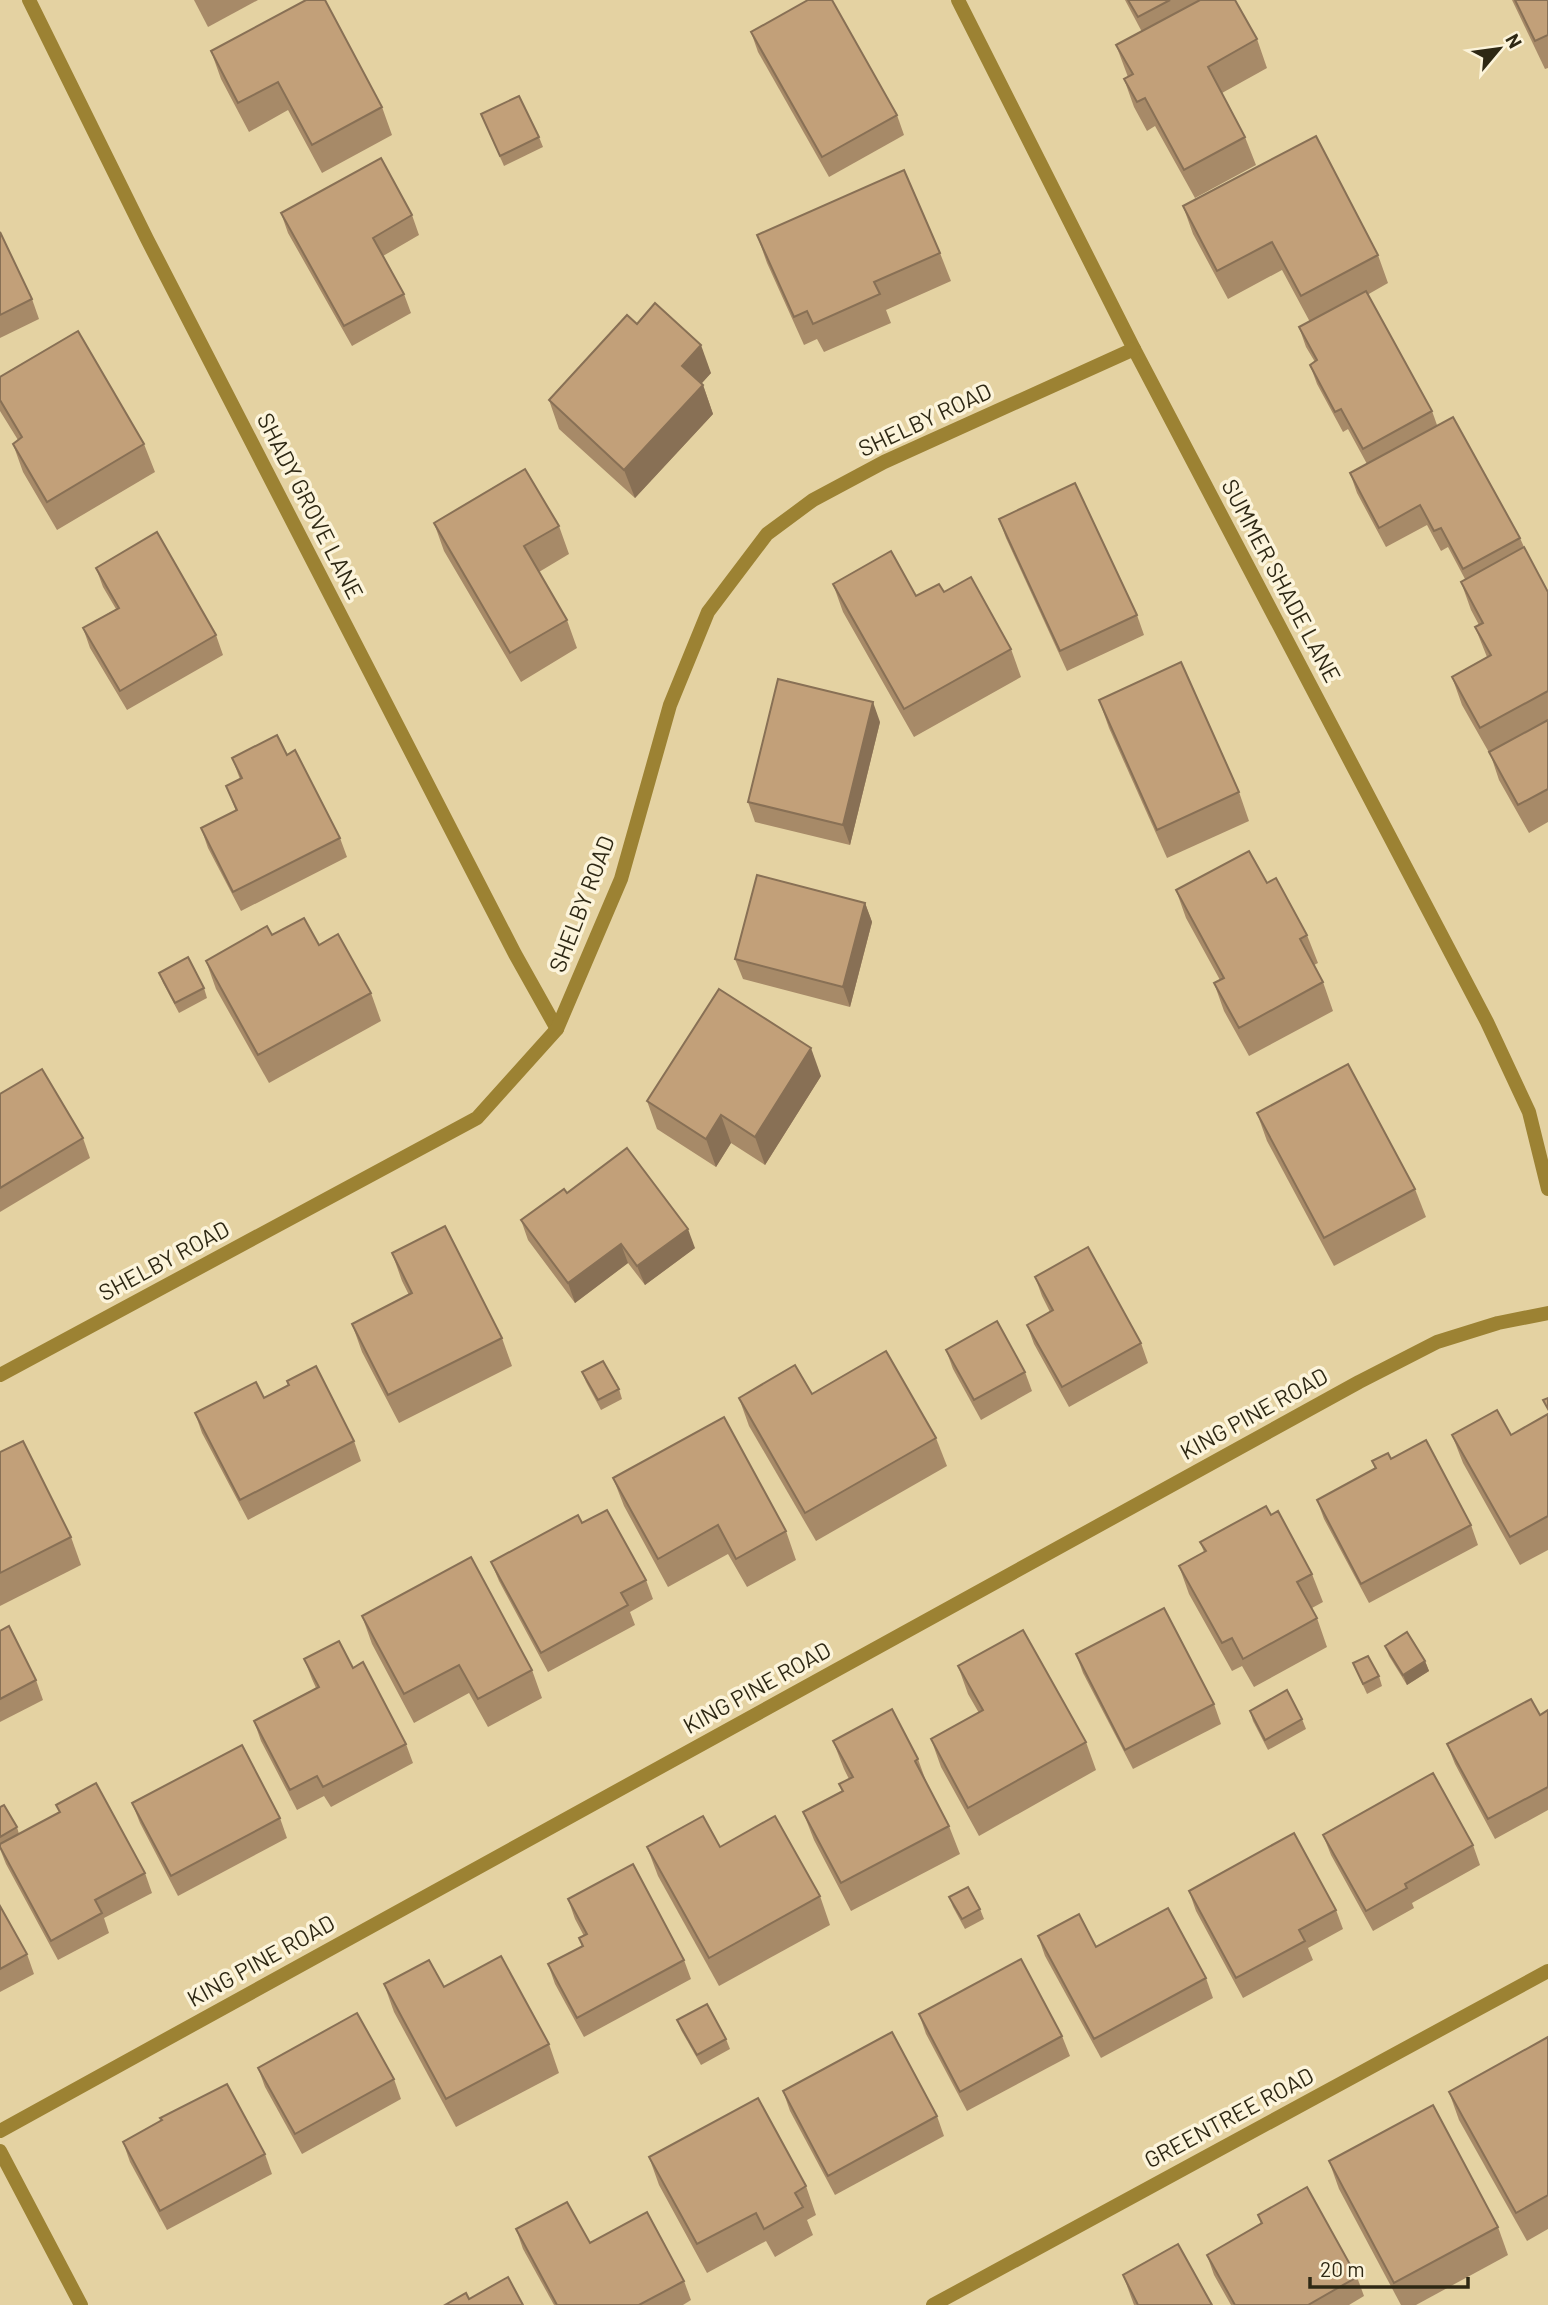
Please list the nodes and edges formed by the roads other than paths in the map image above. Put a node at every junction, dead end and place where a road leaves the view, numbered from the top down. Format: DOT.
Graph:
graph roads {
  1 [pos="29,0"];
  2 [pos="958,0"];
  3 [pos="1134,349"];
  4 [pos="556,1029"];
  5 [pos="1548,1189"];
  6 [pos="1548,1313"];
  7 [pos="0,1375"];
  8 [pos="1548,1971"];
  9 [pos="0,2131"];
  10 [pos="0,2151"];
  11 [pos="82,2305"];
  12 [pos="933,2305"];
  1 -- 4 [label="street, SHADY GROVE LANE"];
  2 -- 3 [label="street, SUMMER SHADE LANE"];
  3 -- 4 [label="street, SHELBY ROAD"];
  3 -- 5 [label="street, SUMMER SHADE LANE"];
  4 -- 7 [label="street, SHELBY ROAD"];
  6 -- 9 [label="street, KING PINE ROAD"];
  8 -- 12 [label="street, GREENTREE ROAD"];
  10 -- 11 [label="street"];
}
